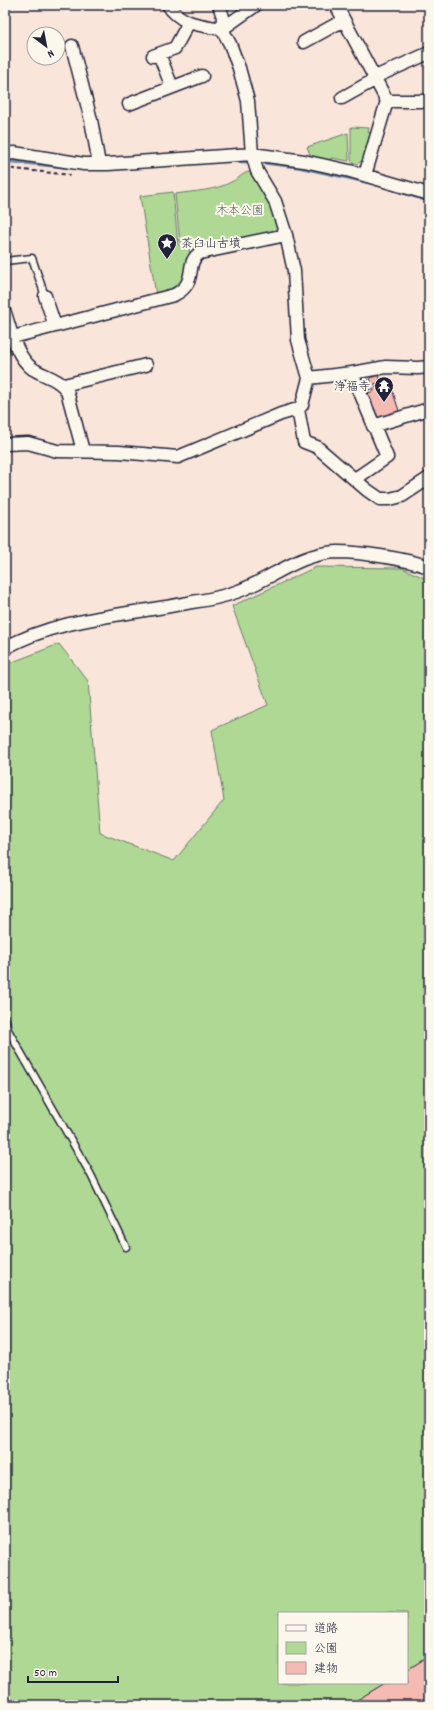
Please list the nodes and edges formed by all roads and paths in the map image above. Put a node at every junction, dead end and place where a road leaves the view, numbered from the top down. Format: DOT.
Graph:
graph roads {
  1 [pos="168,5"];
  2 [pos="220,5"];
  3 [pos="256,5"];
  4 [pos="336,5"];
  5 [pos="344,20"];
  6 [pos="189,22"];
  7 [pos="222,29"];
  8 [pos="304,42"];
  9 [pos="72,46"];
  10 [pos="429,53"];
  11 [pos="202,76"];
  12 [pos="375,78"];
  13 [pos="172,87"];
  14 [pos="342,98"];
  15 [pos="387,100"];
  16 [pos="429,101"];
  17 [pos="129,104"];
  18 [pos="5,154"];
  19 [pos="252,154"];
  20 [pos="100,164"];
  21 [pos="365,175"];
  22 [pos="429,194"];
  23 [pos="286,236"];
  24 [pos="5,260"];
  25 [pos="45,296"];
  26 [pos="5,313"];
  27 [pos="55,326"];
  28 [pos="14,337"];
  29 [pos="146,365"];
  30 [pos="429,366"];
  31 [pos="352,373"];
  32 [pos="309,378"];
  33 [pos="64,385"];
  34 [pos="298,409"];
  35 [pos="429,409"];
  36 [pos="373,426"];
  37 [pos="5,444"];
  38 [pos="83,451"];
  39 [pos="429,478"];
  40 [pos="355,479"];
  41 [pos="429,567"];
  42 [pos="5,648"];
  43 [pos="5,1017"];
  44 [pos="126,1246"];
  1 -- 6 [label="street"];
  2 -- 7 [label="street"];
  3 -- 7 [label="street"];
  4 -- 5 [label="street"];
  5 -- 8 [label="street"];
  5 -- 12 [label="street"];
  6 -- 7 [label="street"];
  6 -- 13 [label="street"];
  7 -- 19 [label="street"];
  9 -- 20 [label="street"];
  10 -- 12 [label="street"];
  11 -- 13 [label="street"];
  12 -- 14 [label="street"];
  12 -- 15 [label="street"];
  13 -- 17 [label="street"];
  15 -- 16 [label="street"];
  15 -- 21 [label="street"];
  18 -- 20 [label="street"];
  19 -- 20 [label="street"];
  19 -- 21 [label="street"];
  19 -- 23 [label="street"];
  21 -- 22 [label="street"];
  23 -- 27 [label="street"];
  23 -- 32 [label="street"];
  24 -- 25 [label="lane"];
  25 -- 27 [label="street"];
  26 -- 28 [label="street"];
  27 -- 28 [label="street"];
  28 -- 33 [label="street"];
  29 -- 33 [label="street"];
  30 -- 31 [label="street"];
  31 -- 32 [label="street"];
  31 -- 36 [label="street"];
  32 -- 34 [label="street"];
  33 -- 38 [label="street"];
  34 -- 38 [label="street"];
  34 -- 40 [label="street"];
  35 -- 36 [label="street"];
  36 -- 40 [label="street"];
  37 -- 38 [label="street"];
  39 -- 40 [label="street"];
  41 -- 42 [label="street"];
  43 -- 44 [label="lane"];
}
